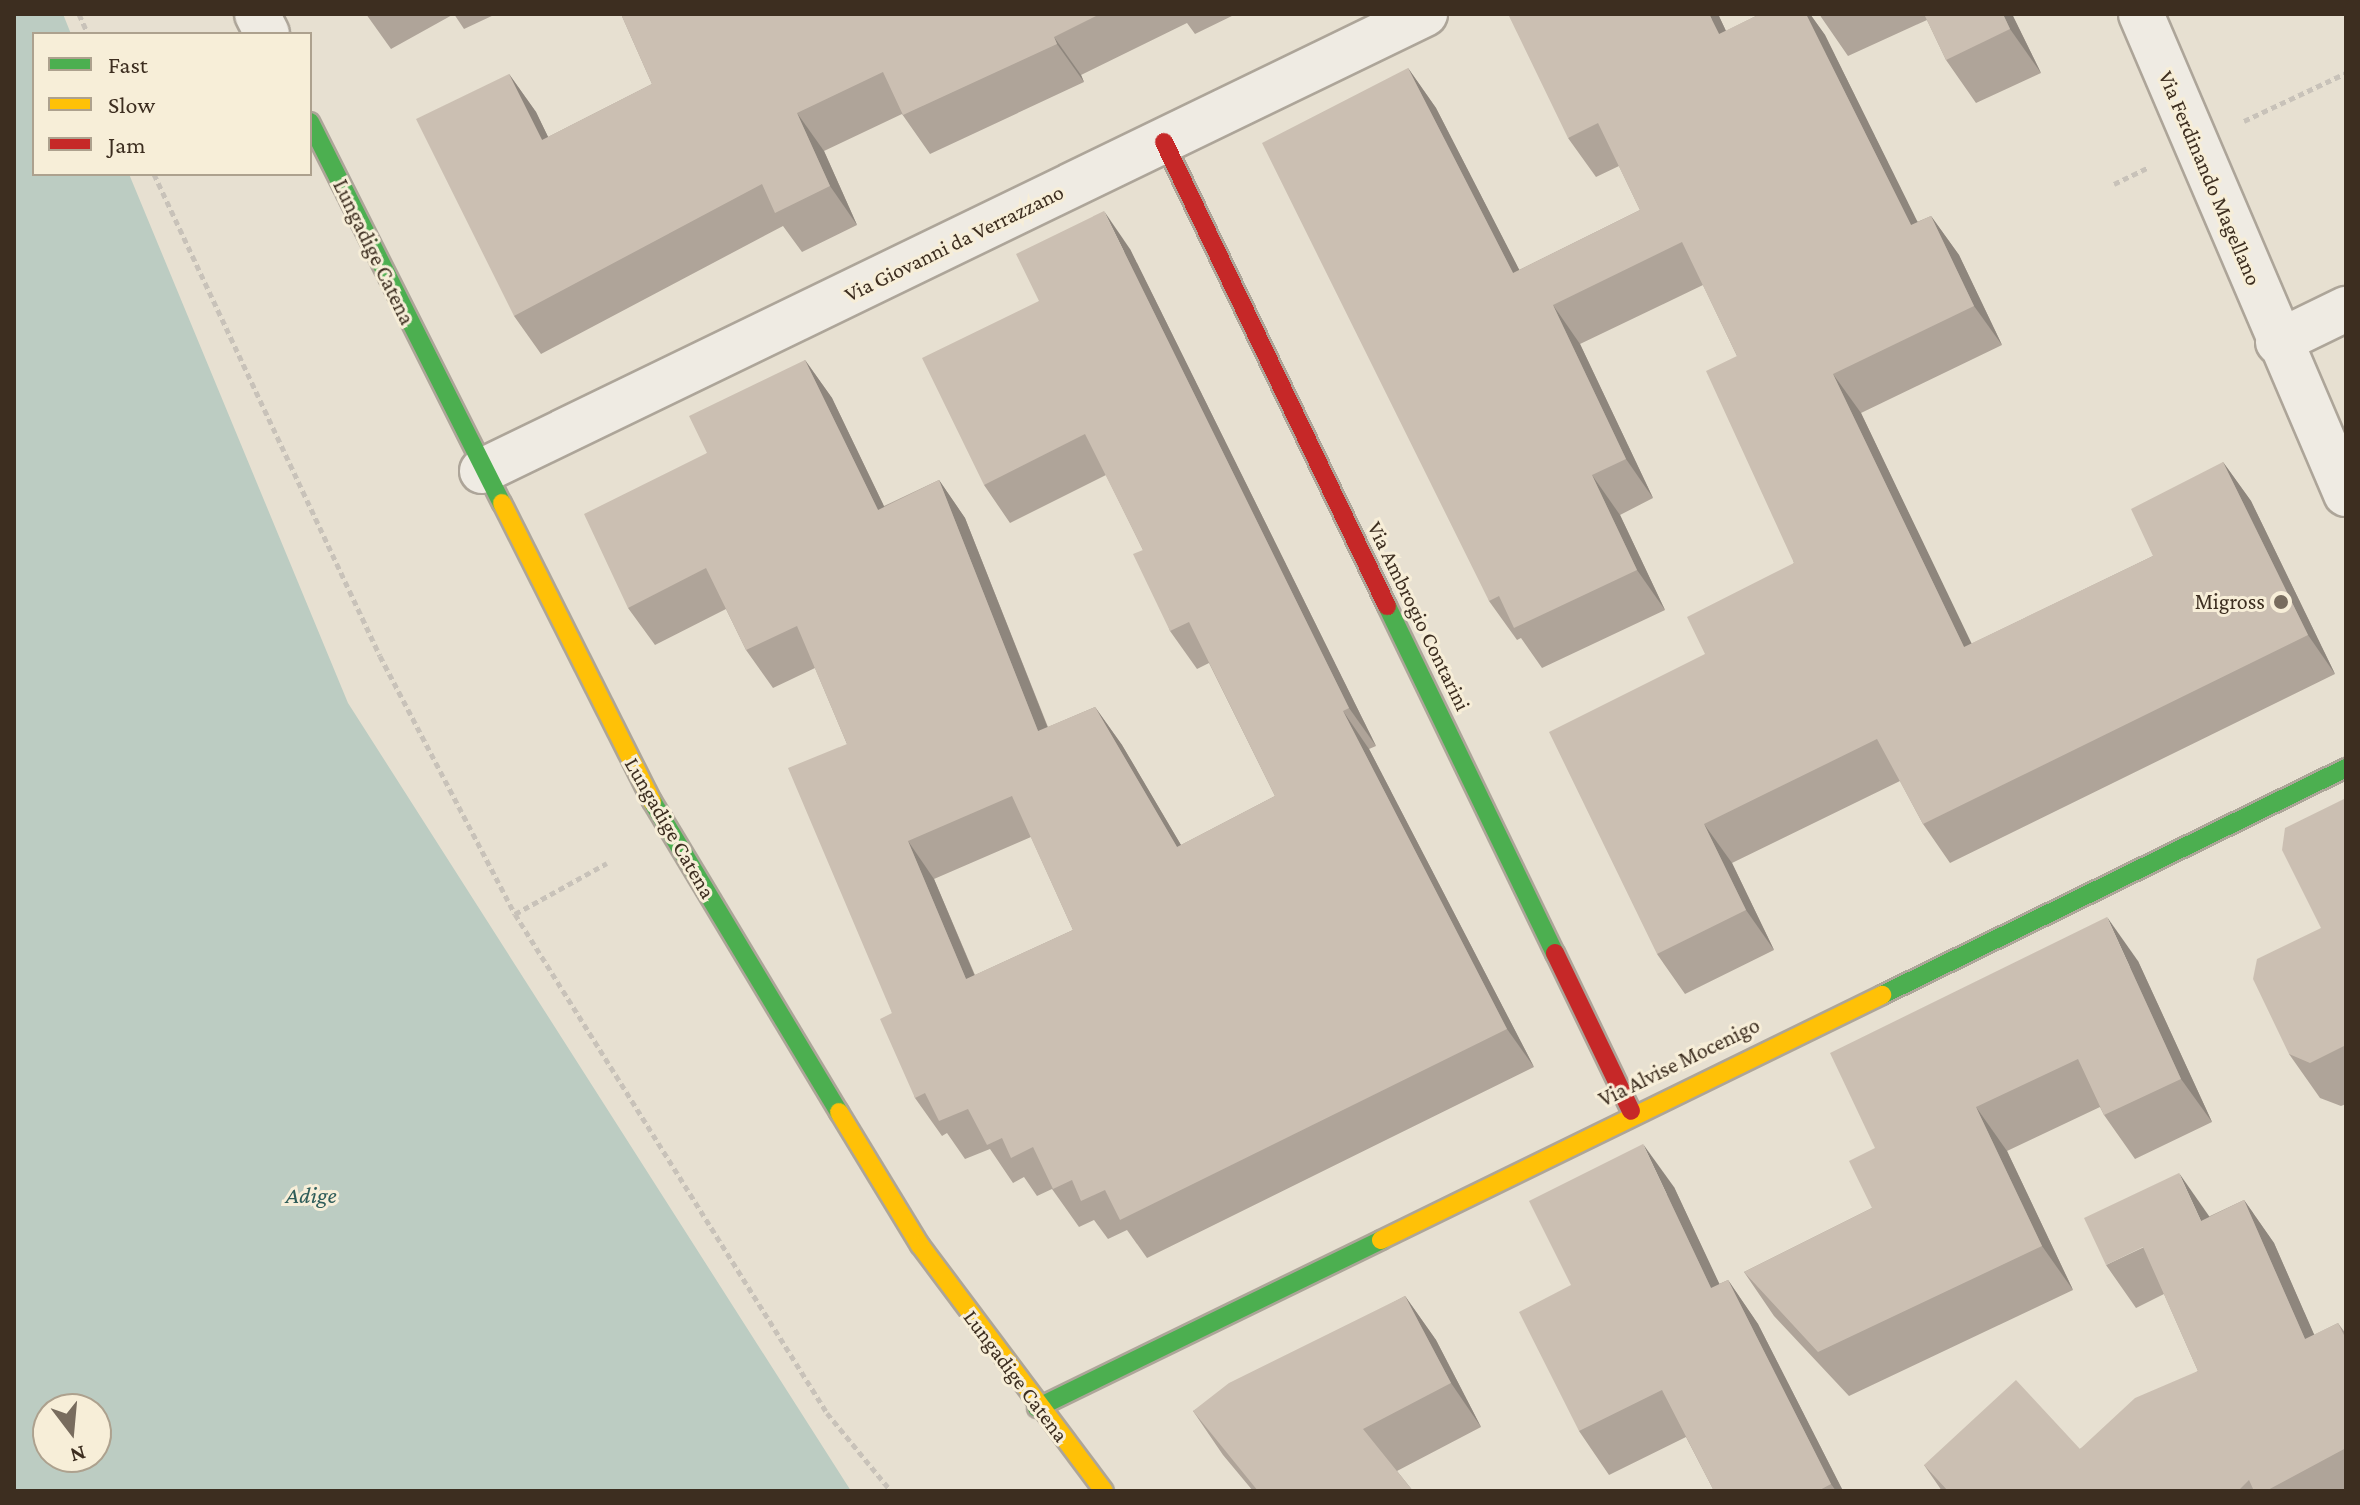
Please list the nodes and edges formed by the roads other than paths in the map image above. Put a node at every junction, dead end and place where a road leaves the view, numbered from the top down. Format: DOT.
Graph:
graph roads {
  1 [pos="257,14"];
  2 [pos="1425,14"];
  3 [pos="2141,14"];
  4 [pos="266,32"];
  5 [pos="312,126"];
  6 [pos="1164,142"];
  7 [pos="2346,309"];
  8 [pos="2278,342"];
  9 [pos="482,471"];
  10 [pos="2346,494"];
  11 [pos="2346,768"];
  12 [pos="1631,1111"];
  13 [pos="1037,1408"];
  14 [pos="1104,1491"];
  1 -- 4 [label="street"];
  2 -- 6 [label="street, Via Giovanni da Verrazzano"];
  3 -- 8 [label="street, Via Ferdinando Magellano"];
  5 -- 9 [label="street, Lungadige Catena"];
  6 -- 9 [label="street, Via Giovanni da Verrazzano"];
  6 -- 12 [label="street, Via Ambrogio Contarini"];
  7 -- 8 [label="street"];
  8 -- 10 [label="street, Via Ferdinando Magellano"];
  9 -- 13 [label="street, Lungadige Catena"];
  11 -- 12 [label="street, Via Alvise Mocenigo"];
  12 -- 13 [label="street, Via Alvise Mocenigo"];
  13 -- 14 [label="street, Lungadige Catena"];
}
